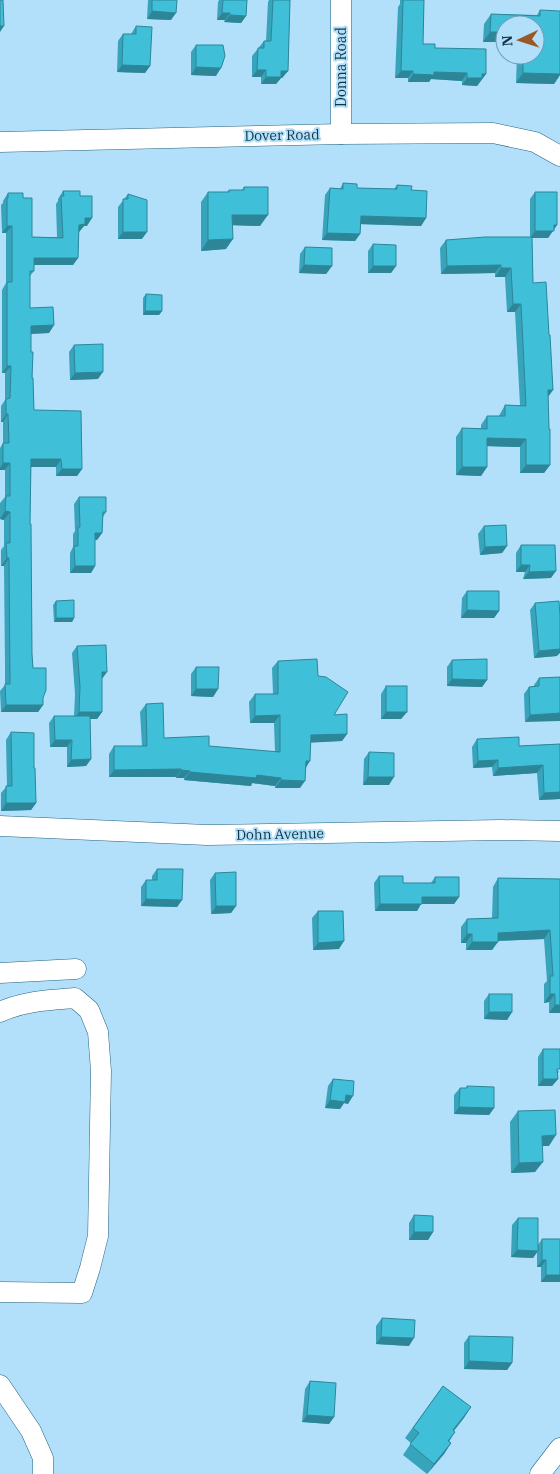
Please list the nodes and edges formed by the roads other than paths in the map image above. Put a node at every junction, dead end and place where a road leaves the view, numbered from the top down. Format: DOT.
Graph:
graph roads {
  1 [pos="341,0"];
  2 [pos="341,134"];
  3 [pos="0,142"];
  4 [pos="560,156"];
  5 [pos="0,826"];
  6 [pos="560,831"];
  7 [pos="76,969"];
  8 [pos="0,973"];
  9 [pos="0,1012"];
  10 [pos="0,1292"];
  11 [pos="0,1385"];
  12 [pos="560,1448"];
  13 [pos="43,1474"];
  14 [pos="540,1474"];
  1 -- 2 [label="street, Donna Road"];
  2 -- 3 [label="street, Dover Road"];
  2 -- 4 [label="street, Dover Road"];
  5 -- 6 [label="street, Dohn Avenue"];
  7 -- 8 [label="street"];
  9 -- 10 [label="street"];
  11 -- 13 [label="street"];
  12 -- 14 [label="street"];
}
